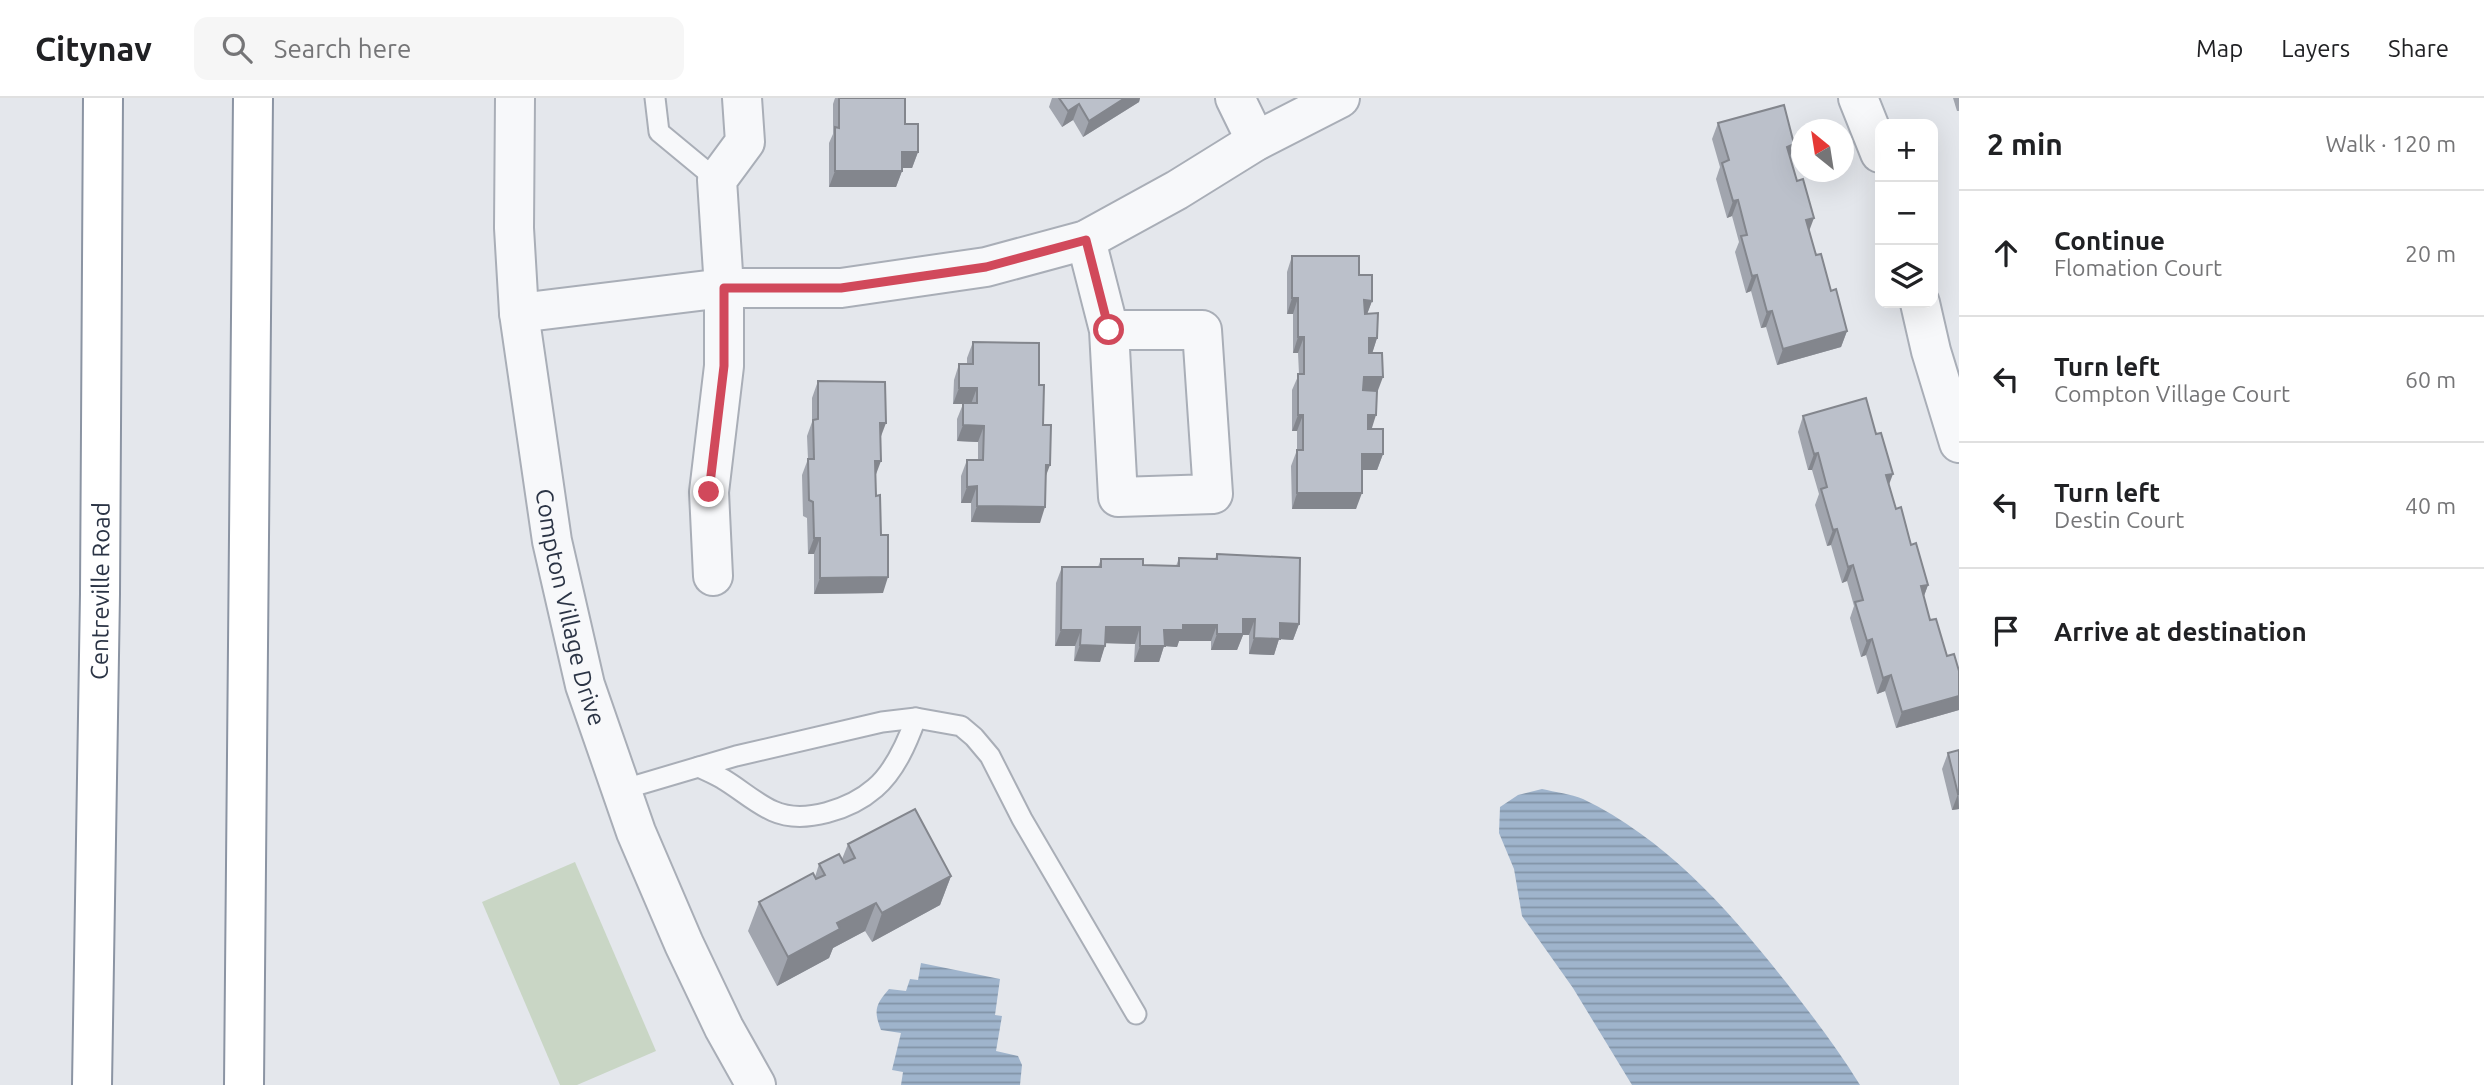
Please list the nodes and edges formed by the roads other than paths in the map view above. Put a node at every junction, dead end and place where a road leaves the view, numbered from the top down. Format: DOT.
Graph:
graph roads {
  1 [pos="103,98"];
  2 [pos="253,98"];
  3 [pos="515,98"];
  4 [pos="655,98"];
  5 [pos="741,98"];
  6 [pos="1235,98"];
  7 [pos="1340,98"];
  8 [pos="1858,98"];
  9 [pos="1875,140"];
  10 [pos="1256,141"];
  11 [pos="717,180"];
  12 [pos="1086,240"];
  13 [pos="724,288"];
  14 [pos="1921,308"];
  15 [pos="519,313"];
  16 [pos="1109,330"];
  17 [pos="1959,443"];
  18 [pos="713,576"];
  19 [pos="916,718"];
  20 [pos="699,767"];
  21 [pos="621,790"];
  22 [pos="1136,1014"];
  23 [pos="92,1085"];
  24 [pos="244,1085"];
  25 [pos="756,1085"];
  1 -- 23 [label="highway, Centreville Road"];
  2 -- 24 [label="highway"];
  3 -- 15 [label="street, Compton Village Drive"];
  4 -- 11 [label="lane"];
  5 -- 11 [label="street"];
  6 -- 10 [label="street"];
  7 -- 10 [label="street"];
  8 -- 9 [label="street"];
  10 -- 12 [label="street"];
  11 -- 13 [label="street"];
  12 -- 13 [label="street"];
  12 -- 16 [label="street"];
  13 -- 15 [label="street"];
  13 -- 18 [label="street"];
  14 -- 17 [label="street"];
  15 -- 21 [label="street, Compton Village Drive"];
  16 -- 16 [label="street"];
  19 -- 20 [label="lane"];
  19 -- 20 [label="lane"];
  19 -- 22 [label="lane"];
  20 -- 21 [label="lane"];
  21 -- 25 [label="street, Compton Village Drive"];
}
